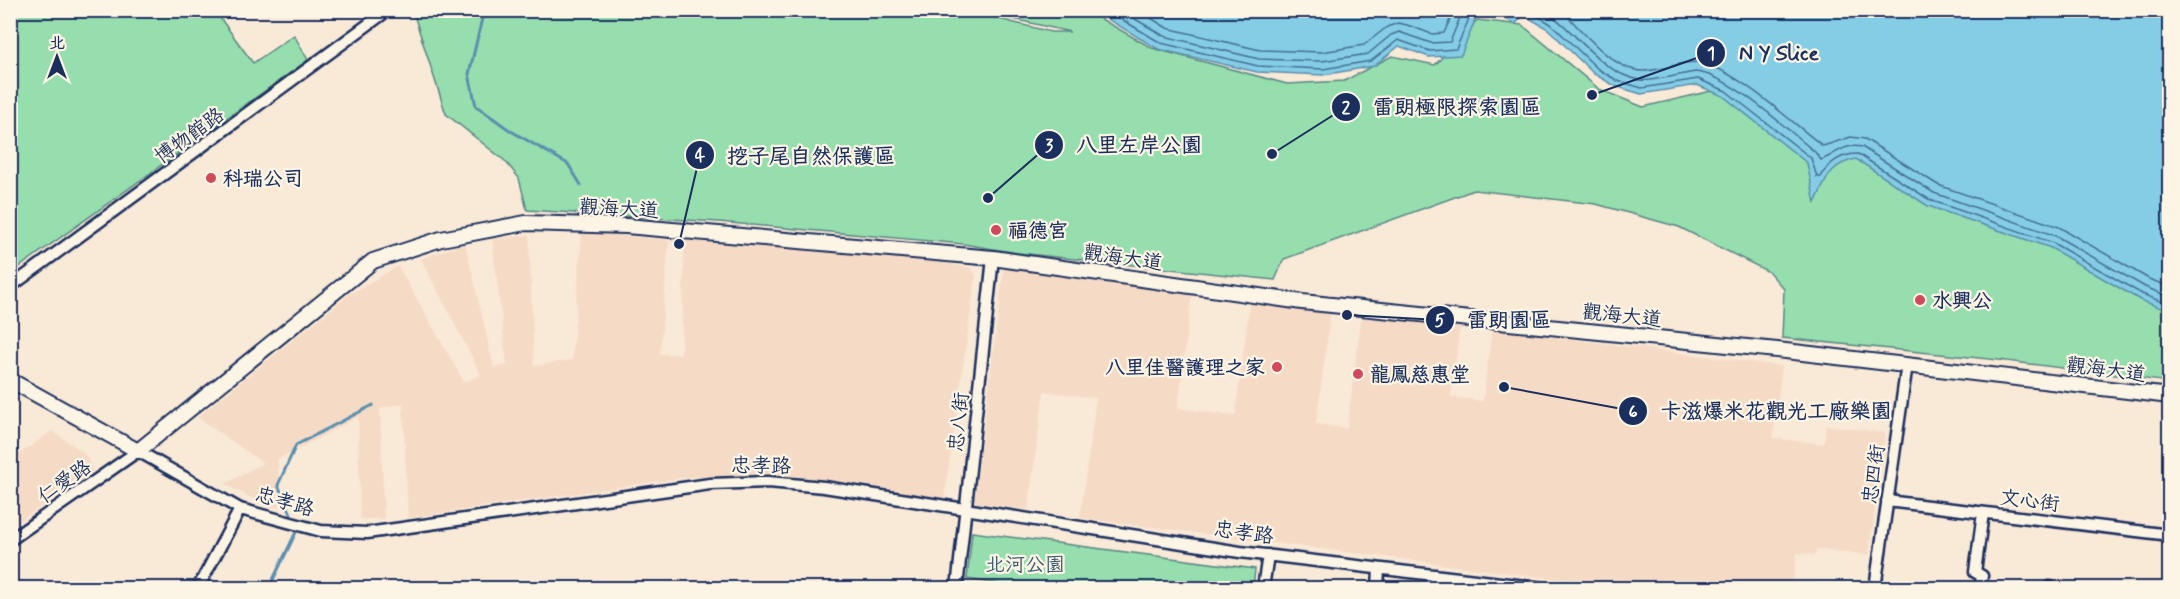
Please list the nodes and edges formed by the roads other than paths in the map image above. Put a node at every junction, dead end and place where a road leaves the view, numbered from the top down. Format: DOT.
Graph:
graph roads {
  1 [pos="388,11"];
  2 [pos="993,258"];
  3 [pos="10,288"];
  4 [pos="1907,364"];
  5 [pos="10,380"];
  6 [pos="2169,396"];
  7 [pos="138,451"];
  8 [pos="1887,501"];
  9 [pos="240,509"];
  10 [pos="967,510"];
  11 [pos="1983,513"];
  12 [pos="2169,535"];
  13 [pos="10,540"];
  14 [pos="1268,555"];
  15 [pos="1379,569"];
  16 [pos="1436,575"];
  17 [pos="1496,586"];
  18 [pos="198,588"];
  19 [pos="957,588"];
  20 [pos="1263,588"];
  21 [pos="1378,588"];
  22 [pos="1435,588"];
  23 [pos="1544,588"];
  24 [pos="1875,588"];
  25 [pos="1980,588"];
  1 -- 3 [label="street, 博物館路"];
  2 -- 4 [label="street, 觀海大道"];
  2 -- 7 [label="street, 觀海大道"];
  2 -- 10 [label="street, 忠八街"];
  4 -- 6 [label="street, 觀海大道"];
  4 -- 8 [label="street, 忠四街"];
  5 -- 7 [label="street, 忠孝路"];
  7 -- 9 [label="street, 忠孝路"];
  7 -- 13 [label="street, 仁愛路"];
  8 -- 11 [label="street, 文心街"];
  8 -- 24 [label="street, 忠四街"];
  9 -- 10 [label="street, 忠孝路"];
  9 -- 18 [label="street"];
  10 -- 14 [label="street, 忠孝路"];
  10 -- 19 [label="street, 忠八街"];
  11 -- 12 [label="street, 文心街"];
  11 -- 25 [label="street"];
  14 -- 15 [label="street, 忠孝路"];
  14 -- 20 [label="street"];
  15 -- 16 [label="street, 忠孝路"];
  15 -- 21 [label="street"];
  16 -- 17 [label="street, 忠孝路"];
  16 -- 22 [label="street"];
  17 -- 23 [label="street, 忠孝路"];
}
